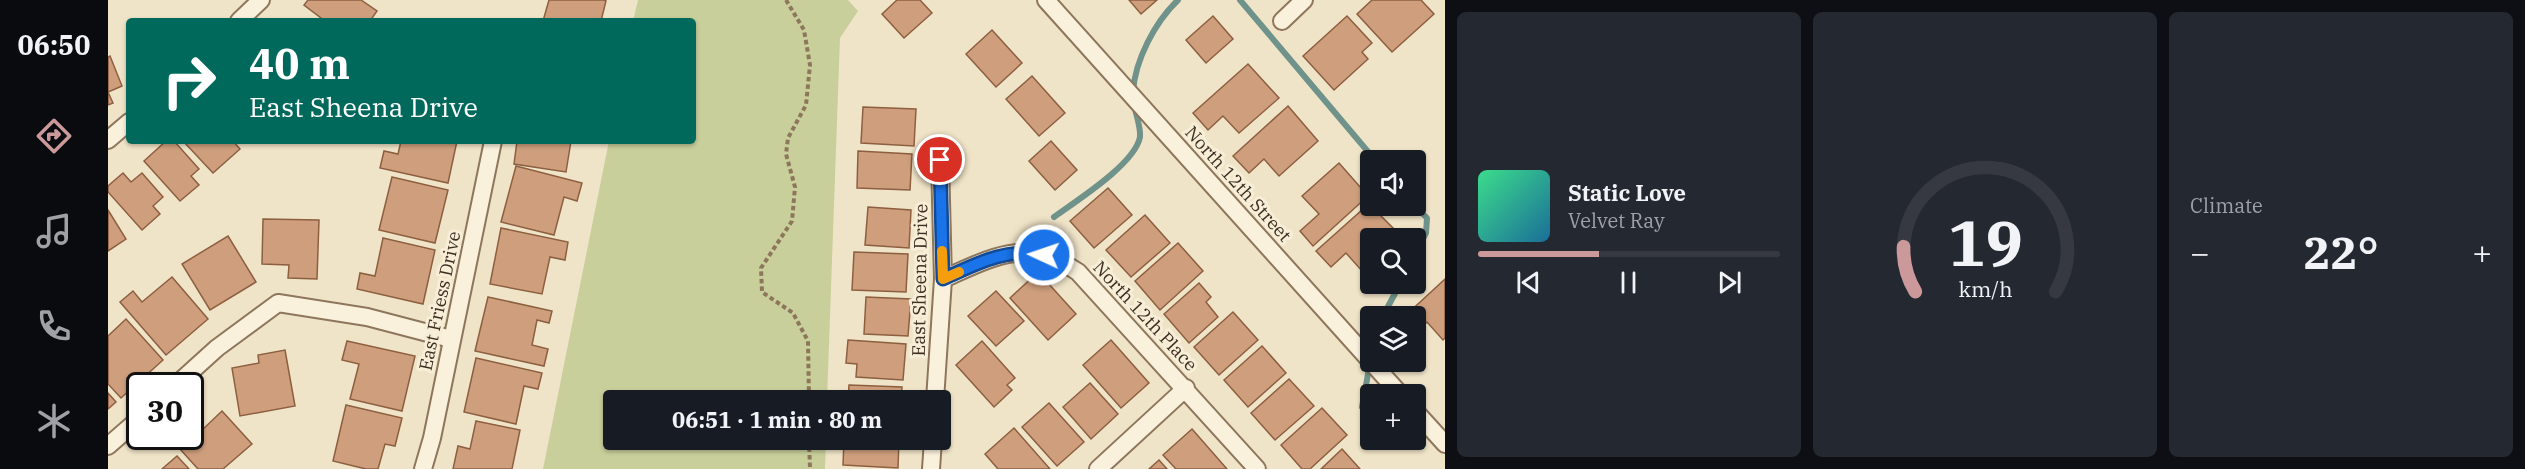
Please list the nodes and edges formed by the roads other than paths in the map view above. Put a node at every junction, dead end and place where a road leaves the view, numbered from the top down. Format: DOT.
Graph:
graph roads {
  1 [pos="261,0"];
  2 [pos="1046,0"];
  3 [pos="1304,0"];
  4 [pos="242,18"];
  5 [pos="1282,21"];
  6 [pos="126,125"];
  7 [pos="108,140"];
  8 [pos="492,144"];
  9 [pos="940,160"];
  10 [pos="943,279"];
  11 [pos="451,339"];
  12 [pos="190,372"];
  13 [pos="1391,384"];
  14 [pos="1186,388"];
  15 [pos="936,390"];
  16 [pos="1426,423"];
  17 [pos="126,430"];
  18 [pos="1445,444"];
  19 [pos="108,446"];
  20 [pos="932,450"];
  21 [pos="423,469"];
  22 [pos="931,469"];
  23 [pos="1098,469"];
  24 [pos="1257,469"];
  1 -- 4 [label="street"];
  2 -- 13 [label="street, North 12th Street"];
  3 -- 5 [label="street"];
  6 -- 7 [label="street"];
  8 -- 11 [label="street, East Friess Drive"];
  9 -- 10 [label="street, East Sheena Drive"];
  10 -- 14 [label="street, North 12th Place"];
  10 -- 15 [label="street, East Sheena Drive"];
  11 -- 12 [label="street"];
  11 -- 21 [label="street, East Friess Drive"];
  14 -- 23 [label="street"];
  14 -- 24 [label="street, North 12th Place"];
  16 -- 18 [label="street"];
  17 -- 19 [label="street"];
  20 -- 22 [label="street"];
}
